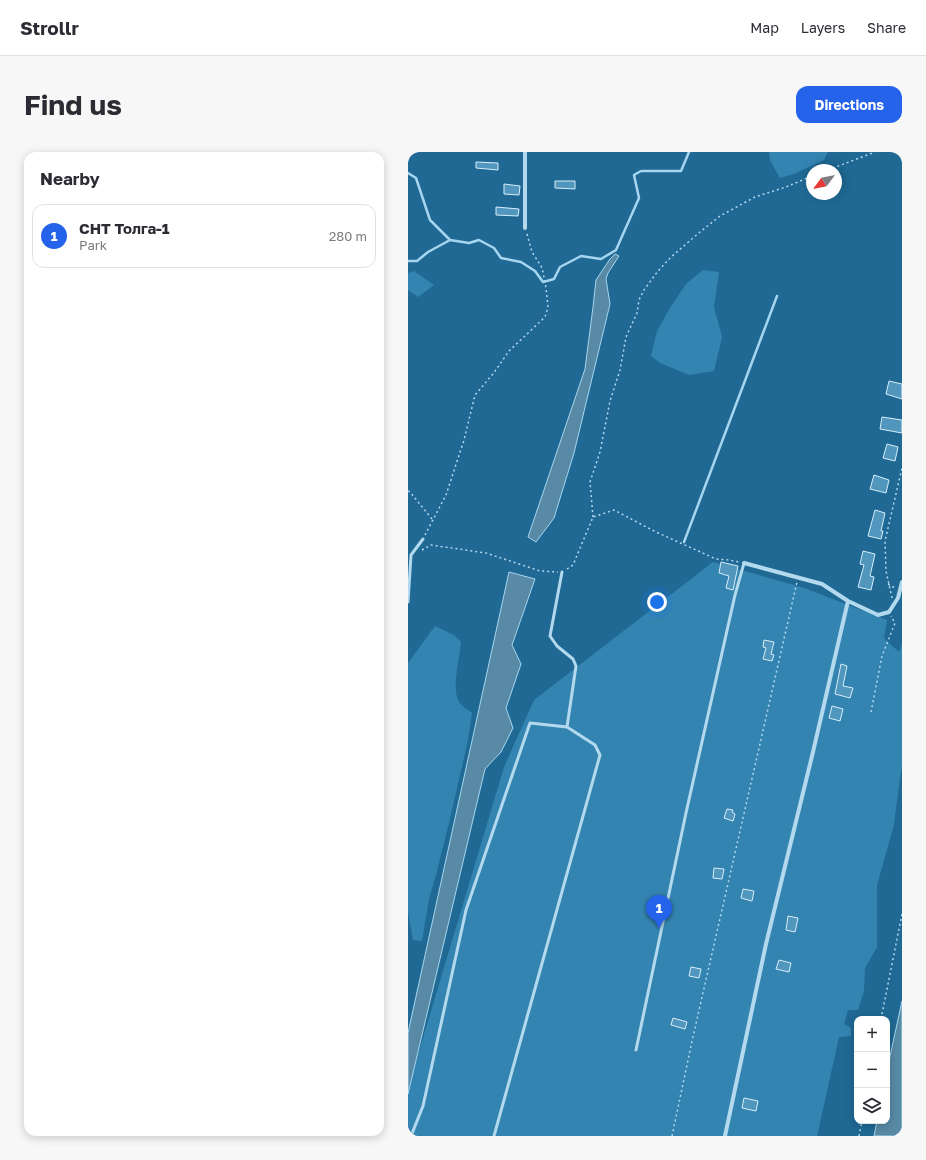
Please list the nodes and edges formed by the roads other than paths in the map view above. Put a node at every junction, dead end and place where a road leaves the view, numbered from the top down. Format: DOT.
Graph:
graph roads {
  1 [pos="525,152"];
  2 [pos="525,228"];
  3 [pos="423,539"];
  4 [pos="410,556"];
  5 [pos="744,563"];
  6 [pos="562,572"];
  7 [pos="902,582"];
  8 [pos="848,601"];
  9 [pos="408,602"];
  10 [pos="567,727"];
  11 [pos="636,1050"];
  12 [pos="411,1136"];
  13 [pos="494,1136"];
  14 [pos="725,1136"];
  1 -- 2 [label="street"];
  3 -- 4 [label="lane"];
  4 -- 9 [label="lane"];
  5 -- 8 [label="street"];
  5 -- 11 [label="lane"];
  6 -- 10 [label="lane"];
  7 -- 8 [label="street"];
  8 -- 14 [label="street"];
  10 -- 12 [label="lane"];
  10 -- 13 [label="lane"];
}
